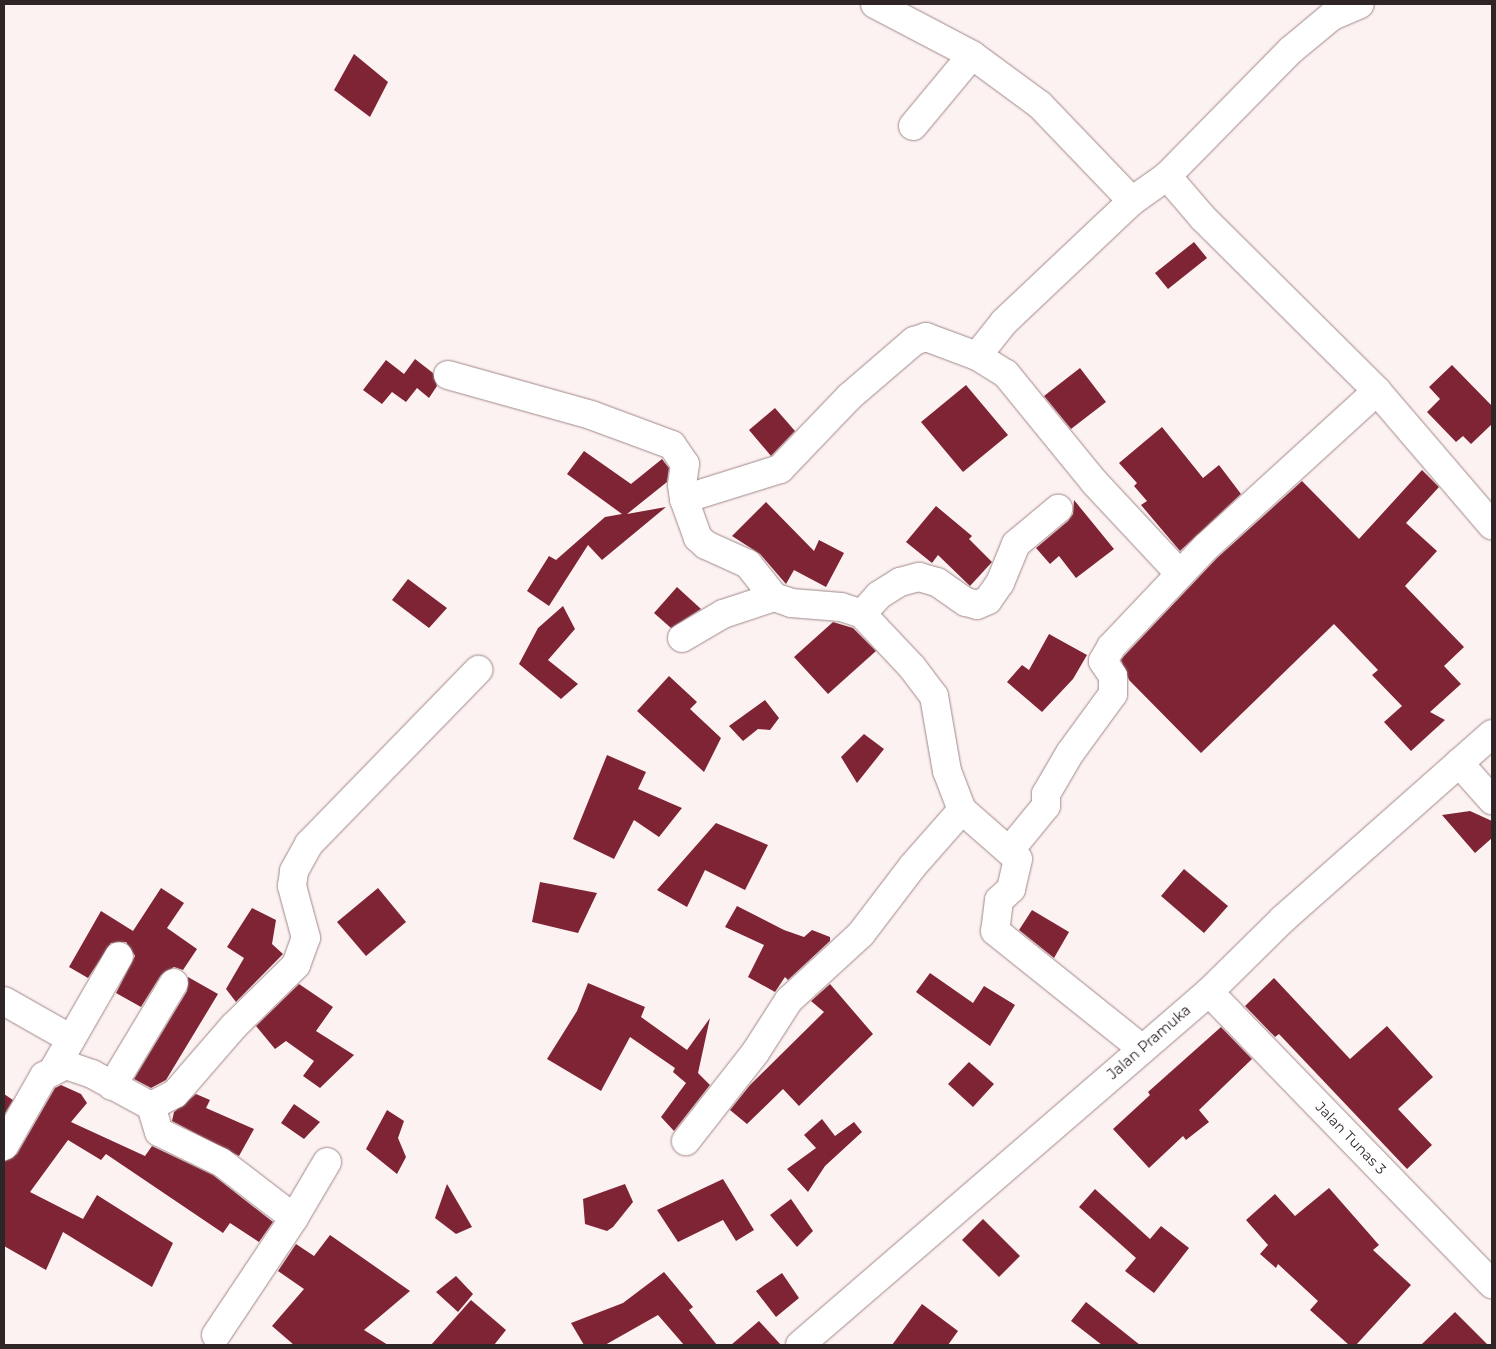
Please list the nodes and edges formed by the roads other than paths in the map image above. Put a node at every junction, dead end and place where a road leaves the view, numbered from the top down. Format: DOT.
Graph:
graph roads {
  1 [pos="874,4"];
  2 [pos="1360,4"];
  3 [pos="972,55"];
  4 [pos="913,126"];
  5 [pos="1167,176"];
  6 [pos="1132,201"];
  7 [pos="977,356"];
  8 [pos="448,375"];
  9 [pos="1377,391"];
  10 [pos="684,499"];
  11 [pos="1058,509"];
  12 [pos="1492,524"];
  13 [pos="1180,574"];
  14 [pos="774,597"];
  15 [pos="862,614"];
  16 [pos="682,638"];
  17 [pos="478,670"];
  18 [pos="1492,734"];
  19 [pos="1459,763"];
  20 [pos="1492,800"];
  21 [pos="962,810"];
  22 [pos="1009,852"];
  23 [pos="119,956"];
  24 [pos="174,983"];
  25 [pos="1209,992"];
  26 [pos="4,1001"];
  27 [pos="71,1039"];
  28 [pos="1141,1048"];
  29 [pos="54,1069"];
  30 [pos="112,1086"];
  31 [pos="151,1106"];
  32 [pos="686,1141"];
  33 [pos="4,1146"];
  34 [pos="328,1162"];
  35 [pos="294,1218"];
  36 [pos="1492,1284"];
  37 [pos="216,1335"];
  38 [pos="800,1345"];
  1 -- 3 [label="street"];
  2 -- 5 [label="street"];
  3 -- 4 [label="street"];
  3 -- 6 [label="street"];
  5 -- 6 [label="street"];
  5 -- 9 [label="street"];
  6 -- 7 [label="street"];
  7 -- 10 [label="street"];
  7 -- 13 [label="street"];
  8 -- 10 [label="street"];
  9 -- 12 [label="street"];
  9 -- 13 [label="street"];
  10 -- 14 [label="street"];
  11 -- 15 [label="street"];
  13 -- 22 [label="street"];
  14 -- 15 [label="street"];
  14 -- 16 [label="street"];
  15 -- 21 [label="street"];
  17 -- 31 [label="street"];
  18 -- 19 [label="street, Jalan Pramuka"];
  19 -- 20 [label="street"];
  19 -- 25 [label="street, Jalan Pramuka"];
  21 -- 22 [label="street"];
  21 -- 32 [label="street"];
  22 -- 28 [label="street"];
  23 -- 27 [label="street"];
  24 -- 30 [label="street"];
  25 -- 28 [label="street, Jalan Pramuka"];
  25 -- 36 [label="street, Jalan Tunas 3"];
  26 -- 27 [label="street"];
  27 -- 29 [label="street"];
  28 -- 38 [label="street, Jalan Pramuka"];
  29 -- 30 [label="street"];
  29 -- 33 [label="street"];
  30 -- 31 [label="street"];
  31 -- 35 [label="street"];
  34 -- 35 [label="street"];
  35 -- 37 [label="street"];
}
